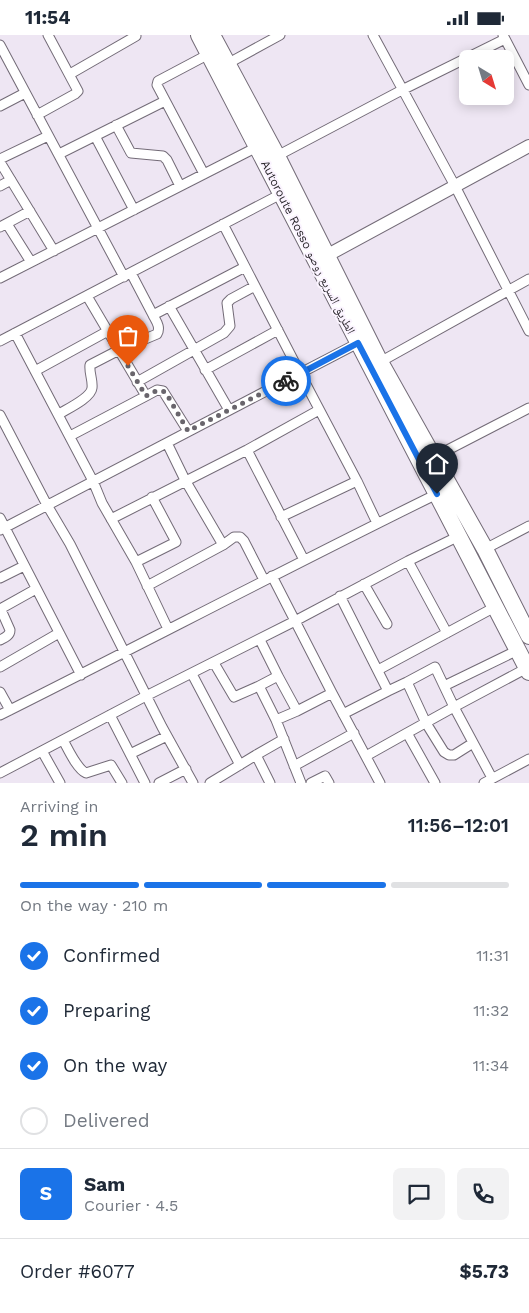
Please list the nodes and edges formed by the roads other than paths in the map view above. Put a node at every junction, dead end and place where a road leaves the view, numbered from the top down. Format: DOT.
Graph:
graph roads {
  1 [pos="48,35"];
  2 [pos="136,35"];
  3 [pos="199,35"];
  4 [pos="212,35"];
  5 [pos="280,35"];
  6 [pos="373,35"];
  7 [pos="504,37"];
  8 [pos="0,45"];
  9 [pos="208,54"];
  10 [pos="227,64"];
  11 [pos="70,74"];
  12 [pos="529,85"];
  13 [pos="402,90"];
  14 [pos="25,93"];
  15 [pos="165,101"];
  16 [pos="0,106"];
  17 [pos="37,115"];
  18 [pos="116,125"];
  19 [pos="48,135"];
  20 [pos="95,136"];
  21 [pos="529,146"];
  22 [pos="257,147"];
  23 [pos="58,154"];
  24 [pos="277,156"];
  25 [pos="0,160"];
  26 [pos="204,174"];
  27 [pos="12,180"];
  28 [pos="0,186"];
  29 [pos="180,186"];
  30 [pos="455,186"];
  31 [pos="281,194"];
  32 [pos="134,209"];
  33 [pos="30,211"];
  34 [pos="223,224"];
  35 [pos="4,225"];
  36 [pos="98,228"];
  37 [pos="54,251"];
  38 [pos="326,256"];
  39 [pos="31,262"];
  40 [pos="245,267"];
  41 [pos="128,275"];
  42 [pos="0,278"];
  43 [pos="529,279"];
  44 [pos="255,286"];
  45 [pos="509,290"];
  46 [pos="86,296"];
  47 [pos="169,306"];
  48 [pos="153,315"];
  49 [pos="278,330"];
  50 [pos="108,331"];
  51 [pos="529,331"];
  52 [pos="15,333"];
  53 [pos="0,341"];
  54 [pos="358,343"];
  55 [pos="119,350"];
  56 [pos="194,351"];
  57 [pos="380,361"];
  58 [pos="205,370"];
  59 [pos="36,371"];
  60 [pos="300,373"];
  61 [pos="137,382"];
  62 [pos="146,396"];
  63 [pos="529,408"];
  64 [pos="229,410"];
  65 [pos="319,411"];
  66 [pos="0,415"];
  67 [pos="59,415"];
  68 [pos="188,431"];
  69 [pos="70,436"];
  70 [pos="167,443"];
  71 [pos="247,450"];
  72 [pos="434,457"];
  73 [pos="185,480"];
  74 [pos="93,481"];
  75 [pos="357,481"];
  76 [pos="437,494"];
  77 [pos="152,497"];
  78 [pos="47,505"];
  79 [pos="282,517"];
  80 [pos="0,518"];
  81 [pos="111,519"];
  82 [pos="377,523"];
  83 [pos="529,526"];
  84 [pos="2,529"];
  85 [pos="459,536"];
  86 [pos="223,545"];
  87 [pos="485,549"];
  88 [pos="304,560"];
  89 [pos="408,561"];
  90 [pos="136,562"];
  91 [pos="24,566"];
  92 [pos="0,578"];
  93 [pos="268,578"];
  94 [pos="364,584"];
  95 [pos="147,586"];
  96 [pos="36,589"];
  97 [pos="340,597"];
  98 [pos="495,607"];
  99 [pos="295,621"];
  100 [pos="387,624"];
  101 [pos="168,629"];
  102 [pos="60,633"];
  103 [pos="447,633"];
  104 [pos="529,636"];
  105 [pos="0,640"];
  106 [pos="260,640"];
  107 [pos="518,650"];
  108 [pos="124,653"];
  109 [pos="214,663"];
  110 [pos="0,667"];
  111 [pos="378,670"];
  112 [pos="528,670"];
  113 [pos="81,675"];
  114 [pos="192,675"];
  115 [pos="278,676"];
  116 [pos="406,682"];
  117 [pos="444,685"];
  118 [pos="259,686"];
  119 [pos="388,691"];
  120 [pos="0,692"];
  121 [pos="332,693"];
  122 [pos="146,697"];
  123 [pos="454,707"];
  124 [pos="10,710"];
  125 [pos="297,711"];
  126 [pos="343,714"];
  127 [pos="0,715"];
  128 [pos="110,715"];
  129 [pos="276,720"];
  130 [pos="426,723"];
  131 [pos="354,733"];
  132 [pos="407,733"];
  133 [pos="167,736"];
  134 [pos="284,739"];
  135 [pos="63,740"];
  136 [pos="473,743"];
  137 [pos="42,751"];
  138 [pos="130,754"];
  139 [pos="256,755"];
  140 [pos="366,756"];
  141 [pos="529,759"];
  142 [pos="240,765"];
  143 [pos="294,766"];
  144 [pos="186,769"];
  145 [pos="0,773"];
  146 [pos="0,778"];
  147 [pos="488,781"];
  148 [pos="3,783"];
  149 [pos="60,783"];
  150 [pos="122,783"];
  151 [pos="145,783"];
  152 [pos="158,783"];
  153 [pos="194,783"];
  154 [pos="210,783"];
  155 [pos="270,783"];
  156 [pos="301,783"];
  157 [pos="311,783"];
  158 [pos="329,783"];
  159 [pos="380,783"];
  160 [pos="435,783"];
  1 -- 11 [label="street"];
  2 -- 11 [label="street"];
  3 -- 9 [label="highway, Autoroute Rosso الطريق السريع روصو"];
  4 -- 10 [label="highway, Autoroute Rosso الطريق السريع روصو"];
  5 -- 10 [label="street"];
  6 -- 13 [label="street"];
  7 -- 12 [label="street"];
  7 -- 13 [label="street"];
  8 -- 14 [label="street"];
  9 -- 15 [label="street"];
  9 -- 22 [label="highway, Autoroute Rosso الطريق السريع روصو"];
  10 -- 24 [label="highway, Autoroute Rosso الطريق السريع روصو"];
  11 -- 17 [label="street"];
  13 -- 24 [label="street"];
  13 -- 30 [label="street"];
  14 -- 16 [label="street"];
  14 -- 17 [label="street"];
  15 -- 18 [label="street"];
  15 -- 26 [label="street"];
  17 -- 19 [label="street"];
  18 -- 20 [label="street"];
  18 -- 29 [label="street"];
  19 -- 23 [label="street"];
  19 -- 25 [label="street"];
  20 -- 23 [label="street"];
  20 -- 32 [label="street"];
  21 -- 30 [label="street"];
  22 -- 26 [label="street"];
  22 -- 31 [label="highway, Autoroute Rosso الطريق السريع روصو"];
  23 -- 36 [label="street"];
  24 -- 38 [label="highway, Autoroute Rosso الطريق السريع روصو"];
  25 -- 27 [label="street"];
  26 -- 29 [label="street"];
  27 -- 28 [label="street"];
  27 -- 33 [label="street"];
  29 -- 32 [label="street"];
  30 -- 38 [label="street"];
  30 -- 45 [label="street"];
  31 -- 34 [label="street"];
  31 -- 54 [label="highway, Autoroute Rosso الطريق السريع روصو"];
  32 -- 36 [label="street"];
  33 -- 35 [label="street"];
  33 -- 37 [label="street"];
  34 -- 40 [label="street"];
  34 -- 41 [label="street"];
  35 -- 39 [label="street"];
  36 -- 37 [label="street"];
  36 -- 41 [label="street"];
  37 -- 39 [label="street"];
  38 -- 57 [label="highway, Autoroute Rosso الطريق السريع روصو"];
  39 -- 42 [label="street"];
  40 -- 44 [label="street"];
  40 -- 47 [label="street"];
  41 -- 46 [label="street"];
  41 -- 48 [label="street"];
  43 -- 45 [label="street"];
  44 -- 49 [label="street"];
  44 -- 56 [label="street"];
  45 -- 51 [label="street"];
  45 -- 57 [label="street"];
  46 -- 50 [label="street"];
  46 -- 52 [label="street"];
  47 -- 48 [label="street"];
  47 -- 56 [label="street"];
  48 -- 55 [label="street"];
  49 -- 58 [label="street"];
  49 -- 60 [label="street"];
  50 -- 55 [label="street"];
  50 -- 59 [label="street"];
  52 -- 53 [label="street"];
  52 -- 59 [label="street"];
  54 -- 60 [label="street"];
  54 -- 76 [label="highway, Autoroute Rosso الطريق السريع روصو"];
  55 -- 61 [label="street"];
  55 -- 67 [label="street"];
  56 -- 58 [label="street"];
  56 -- 61 [label="street"];
  57 -- 72 [label="highway, Autoroute Rosso الطريق السريع روصو"];
  58 -- 64 [label="street"];
  59 -- 67 [label="street"];
  60 -- 64 [label="street"];
  60 -- 65 [label="street"];
  61 -- 62 [label="street"];
  62 -- 68 [label="street"];
  62 -- 69 [label="street"];
  63 -- 72 [label="street"];
  64 -- 68 [label="street"];
  65 -- 71 [label="street"];
  65 -- 75 [label="street"];
  66 -- 78 [label="street"];
  67 -- 69 [label="street"];
  68 -- 70 [label="street"];
  69 -- 74 [label="street"];
  70 -- 73 [label="street"];
  70 -- 74 [label="street"];
  71 -- 73 [label="street"];
  71 -- 79 [label="street"];
  72 -- 87 [label="highway, Autoroute Rosso الطريق السريع روصو"];
  73 -- 77 [label="street"];
  73 -- 86 [label="street"];
  74 -- 78 [label="street"];
  74 -- 81 [label="street"];
  75 -- 79 [label="street"];
  75 -- 82 [label="street"];
  76 -- 82 [label="street"];
  76 -- 85 [label="highway, Autoroute Rosso الطريق السريع روصو"];
  77 -- 81 [label="street"];
  77 -- 90 [label="street"];
  78 -- 84 [label="street"];
  78 -- 108 [label="street"];
  79 -- 88 [label="street"];
  80 -- 84 [label="street"];
  81 -- 90 [label="street"];
  82 -- 88 [label="street"];
  83 -- 87 [label="street"];
  84 -- 91 [label="street"];
  85 -- 89 [label="street"];
  85 -- 98 [label="highway, Autoroute Rosso الطريق السريع روصو"];
  86 -- 93 [label="street"];
  86 -- 95 [label="street"];
  87 -- 104 [label="highway, Autoroute Rosso الطريق السريع روصو"];
  88 -- 93 [label="street"];
  89 -- 94 [label="street"];
  89 -- 103 [label="street"];
  90 -- 95 [label="street"];
  91 -- 92 [label="street"];
  91 -- 96 [label="street"];
  93 -- 99 [label="street"];
  93 -- 101 [label="street"];
  94 -- 97 [label="street"];
  94 -- 100 [label="street"];
  95 -- 101 [label="street"];
  96 -- 102 [label="street"];
  96 -- 105 [label="street"];
  97 -- 99 [label="street"];
  97 -- 111 [label="street"];
  98 -- 103 [label="street"];
  98 -- 107 [label="highway, Autoroute Rosso الطريق السريع روصو"];
  99 -- 106 [label="street"];
  99 -- 121 [label="street"];
  101 -- 108 [label="street"];
  102 -- 110 [label="street"];
  102 -- 113 [label="street"];
  103 -- 111 [label="street"];
  106 -- 109 [label="street"];
  106 -- 115 [label="street"];
  107 -- 112 [label="highway, Autoroute Rosso الطريق السريع روصو"];
  107 -- 117 [label="street"];
  108 -- 113 [label="street"];
  108 -- 122 [label="street"];
  109 -- 114 [label="street"];
  109 -- 118 [label="street"];
  111 -- 119 [label="street"];
  112 -- 123 [label="street"];
  113 -- 124 [label="street"];
  114 -- 122 [label="street"];
  114 -- 142 [label="street"];
  115 -- 118 [label="street"];
  115 -- 125 [label="street"];
  116 -- 117 [label="street"];
  116 -- 119 [label="street"];
  116 -- 130 [label="street"];
  117 -- 123 [label="street"];
  118 -- 129 [label="street"];
  119 -- 126 [label="street"];
  120 -- 124 [label="street"];
  121 -- 125 [label="street"];
  121 -- 126 [label="street"];
  122 -- 128 [label="street"];
  122 -- 133 [label="street"];
  123 -- 130 [label="street"];
  123 -- 136 [label="street"];
  124 -- 127 [label="street"];
  125 -- 129 [label="street"];
  126 -- 131 [label="street"];
  128 -- 135 [label="street"];
  128 -- 138 [label="street"];
  129 -- 134 [label="street"];
  130 -- 132 [label="street"];
  130 -- 136 [label="street"];
  131 -- 140 [label="street"];
  131 -- 143 [label="street"];
  132 -- 140 [label="street"];
  132 -- 160 [label="street"];
  133 -- 138 [label="street"];
  133 -- 144 [label="street"];
  134 -- 139 [label="street"];
  134 -- 143 [label="street"];
  135 -- 137 [label="street"];
  135 -- 150 [label="street"];
  136 -- 147 [label="street"];
  137 -- 145 [label="street"];
  137 -- 149 [label="street"];
  138 -- 151 [label="street"];
  139 -- 142 [label="street"];
  139 -- 155 [label="street"];
  140 -- 159 [label="street"];
  141 -- 147 [label="street"];
  142 -- 154 [label="street"];
  143 -- 156 [label="street"];
  144 -- 152 [label="street"];
  144 -- 153 [label="street"];
  146 -- 148 [label="street"];
  157 -- 158 [label="street"];
}
